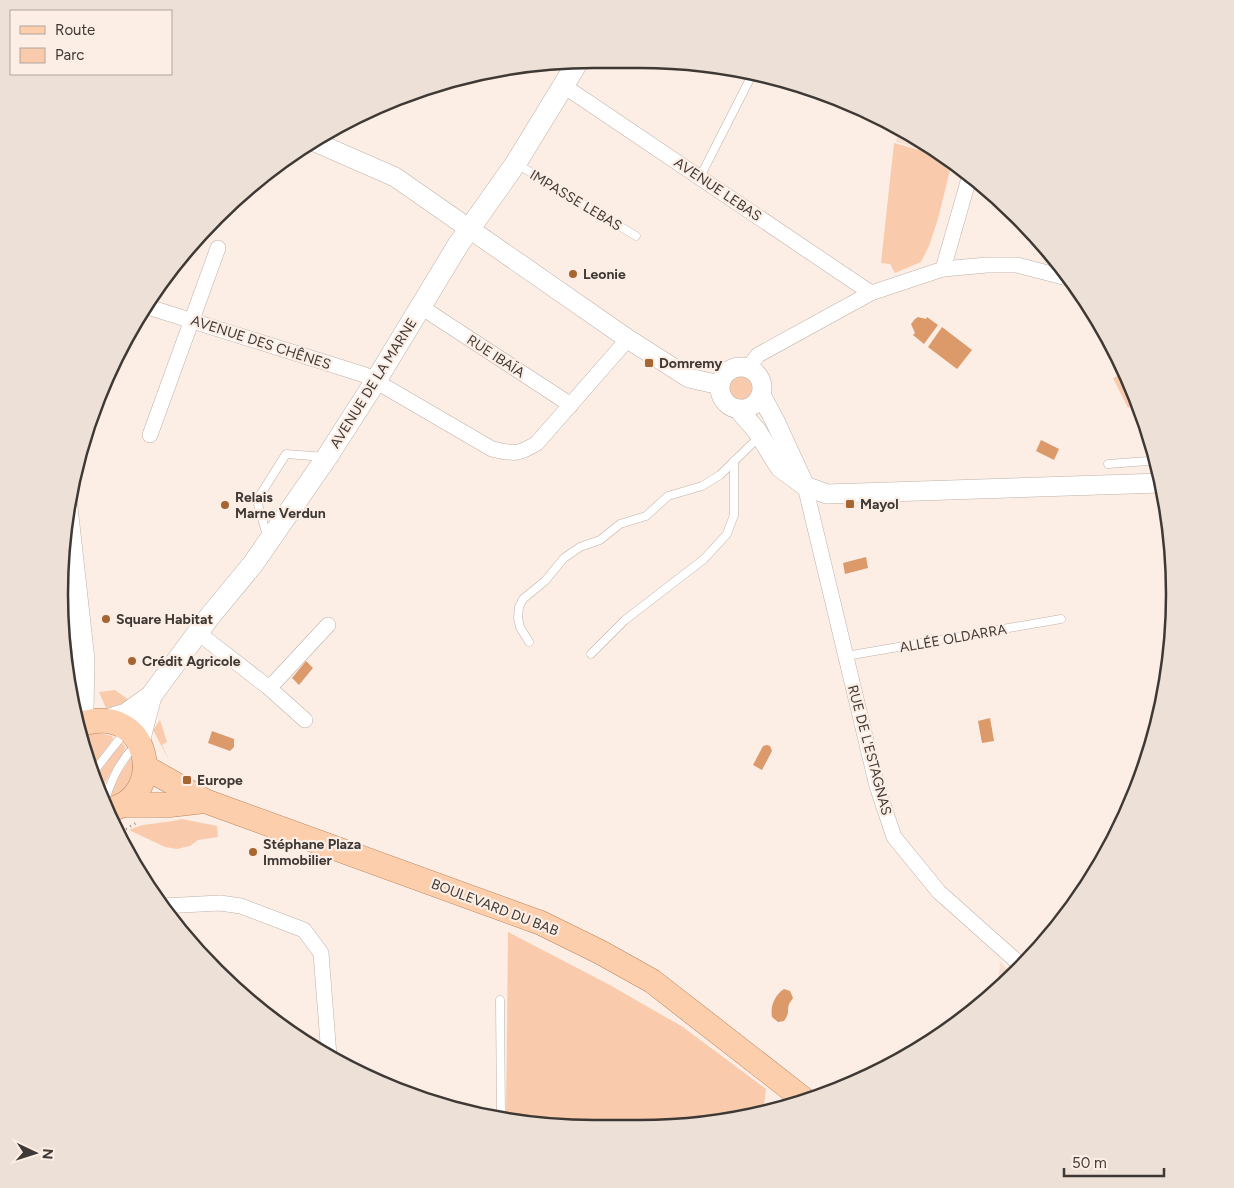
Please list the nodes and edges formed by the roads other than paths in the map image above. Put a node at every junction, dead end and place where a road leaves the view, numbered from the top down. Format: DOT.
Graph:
graph roads {
  1 [pos="574,69"];
  2 [pos="750,79"];
  3 [pos="564,86"];
  4 [pos="321,144"];
  5 [pos="516,163"];
  6 [pos="700,177"];
  7 [pos="968,182"];
  8 [pos="471,229"];
  9 [pos="636,236"];
  10 [pos="218,248"];
  11 [pos="943,269"];
  12 [pos="1060,276"];
  13 [pos="871,293"];
  14 [pos="421,306"];
  15 [pos="152,308"];
  16 [pos="192,320"];
  17 [pos="628,339"];
  18 [pos="749,368"];
  19 [pos="376,382"];
  20 [pos="720,385"];
  21 [pos="762,395"];
  22 [pos="571,405"];
  23 [pos="738,409"];
  24 [pos="150,435"];
  25 [pos="760,436"];
  26 [pos="327,457"];
  27 [pos="1149,460"];
  28 [pos="734,461"];
  29 [pos="1108,464"];
  30 [pos="1154,482"];
  31 [pos="805,486"];
  32 [pos="71,540"];
  33 [pos="269,541"];
  34 [pos="1061,619"];
  35 [pos="328,625"];
  36 [pos="198,632"];
  37 [pos="529,642"];
  38 [pos="591,654"];
  39 [pos="846,656"];
  40 [pos="84,660"];
  41 [pos="268,687"];
  42 [pos="151,696"];
  43 [pos="82,715"];
  44 [pos="305,720"];
  45 [pos="84,723"];
  46 [pos="123,726"];
  47 [pos="96,767"];
  48 [pos="145,767"];
  49 [pos="205,801"];
  50 [pos="112,804"];
  51 [pos="114,809"];
  52 [pos="114,810"];
  53 [pos="169,906"];
  54 [pos="1017,961"];
  55 [pos="500,1000"];
  56 [pos="328,1048"];
  57 [pos="749,1056"];
  58 [pos="800,1096"];
  59 [pos="787,1100"];
  60 [pos="501,1112"];
  1 -- 3 [label="main road, AVENUE DE LA MARNE"];
  2 -- 6 [label="lane"];
  3 -- 5 [label="main road, AVENUE DE LA MARNE"];
  3 -- 6 [label="street, AVENUE LEBAS"];
  4 -- 8 [label="street"];
  5 -- 8 [label="main road, AVENUE DE LA MARNE"];
  5 -- 9 [label="lane, IMPASSE LEBAS"];
  6 -- 13 [label="street, AVENUE LEBAS"];
  7 -- 11 [label="street"];
  8 -- 14 [label="main road, AVENUE DE LA MARNE"];
  8 -- 17 [label="street"];
  10 -- 16 [label="street"];
  11 -- 12 [label="street"];
  11 -- 13 [label="street"];
  13 -- 18 [label="street"];
  14 -- 19 [label="main road, AVENUE DE LA MARNE"];
  14 -- 22 [label="street, RUE IBAÏA"];
  15 -- 16 [label="street, AVENUE DES CHÊNES"];
  16 -- 19 [label="street, AVENUE DES CHÊNES"];
  16 -- 24 [label="street"];
  17 -- 20 [label="street"];
  17 -- 22 [label="street, AVENUE DES CHÊNES"];
  18 -- 20 [label="street"];
  18 -- 21 [label="street"];
  19 -- 22 [label="street, AVENUE DES CHÊNES"];
  19 -- 26 [label="main road, AVENUE DE LA MARNE"];
  20 -- 23 [label="street"];
  21 -- 23 [label="street"];
  21 -- 31 [label="street"];
  23 -- 25 [label="street"];
  25 -- 28 [label="lane"];
  25 -- 31 [label="street"];
  26 -- 33 [label="main road, AVENUE DE LA MARNE"];
  26 -- 33 [label="lane"];
  27 -- 29 [label="lane"];
  28 -- 37 [label="lane"];
  28 -- 38 [label="lane"];
  30 -- 31 [label="street"];
  31 -- 39 [label="street, RUE DE L'ESTAGNAS"];
  32 -- 40 [label="main road"];
  33 -- 36 [label="main road, AVENUE DE LA MARNE"];
  34 -- 39 [label="lane, ALLÉE OLDARRA"];
  35 -- 41 [label="street"];
  36 -- 41 [label="street"];
  36 -- 42 [label="main road, AVENUE DE LA MARNE"];
  39 -- 54 [label="street, RUE DE L'ESTAGNAS"];
  40 -- 43 [label="main road"];
  40 -- 46 [label="main road"];
  41 -- 44 [label="street"];
  42 -- 46 [label="main road, AVENUE DE LA MARNE"];
  42 -- 46 [label="main road, AVENUE DE LA MARNE"];
  45 -- 46 [label="main road"];
  46 -- 47 [label="lane"];
  46 -- 48 [label="main road"];
  46 -- 50 [label="lane"];
  48 -- 49 [label="main road, BOULEVARD DU BAB"];
  48 -- 51 [label="main road"];
  49 -- 52 [label="main road, BOULEVARD DU BAB"];
  49 -- 57 [label="main road, BOULEVARD DU BAB"];
  53 -- 56 [label="street"];
  55 -- 60 [label="lane"];
  57 -- 58 [label="main road, BOULEVARD DU BAB"];
  57 -- 59 [label="main road"];
}
